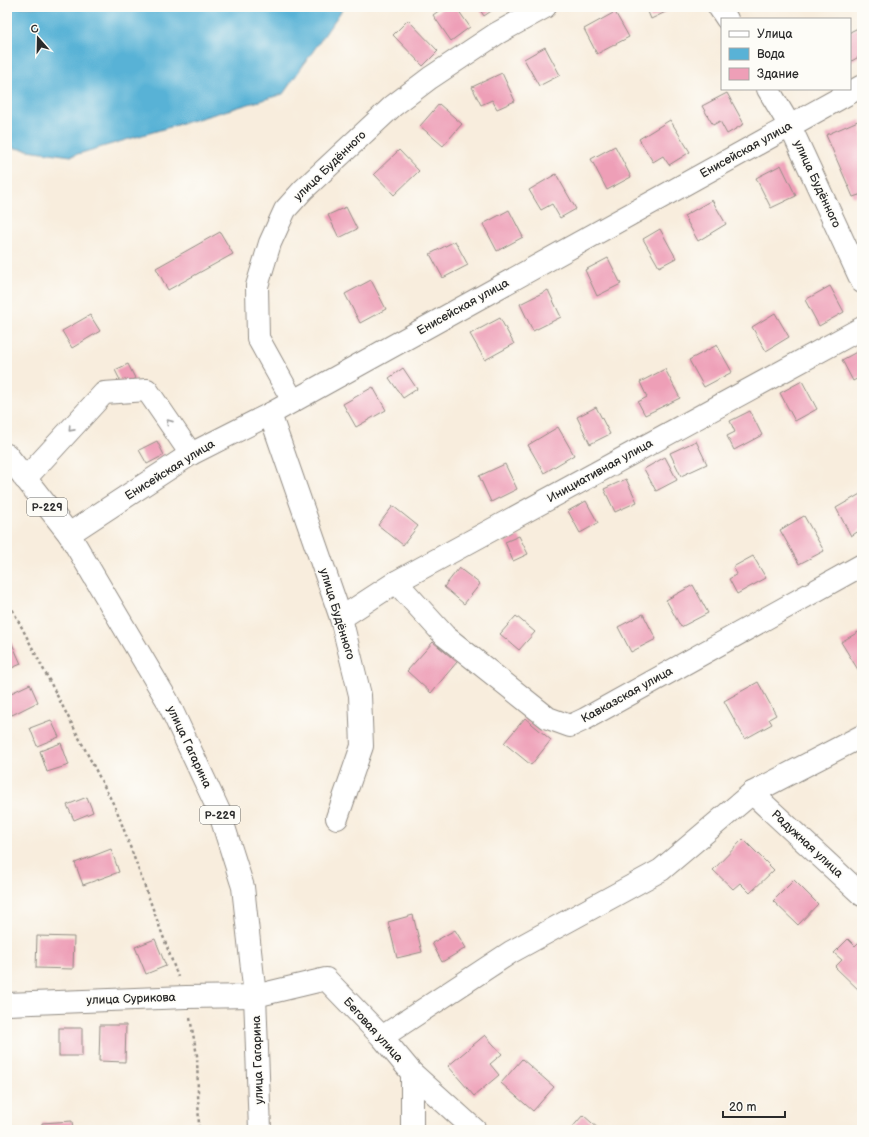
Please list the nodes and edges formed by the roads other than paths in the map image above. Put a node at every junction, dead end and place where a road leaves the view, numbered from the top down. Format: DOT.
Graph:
graph roads {
  1 [pos="545,7"];
  2 [pos="719,7"];
  3 [pos="725,18"];
  4 [pos="862,86"];
  5 [pos="769,90"];
  6 [pos="790,126"];
  7 [pos="862,282"];
  8 [pos="862,328"];
  9 [pos="293,401"];
  10 [pos="270,414"];
  11 [pos="191,454"];
  12 [pos="7,455"];
  13 [pos="25,479"];
  14 [pos="69,534"];
  15 [pos="862,565"];
  16 [pos="396,582"];
  17 [pos="341,618"];
  18 [pos="862,736"];
  19 [pos="752,793"];
  20 [pos="337,818"];
  21 [pos="862,894"];
  22 [pos="255,996"];
  23 [pos="7,1004"];
  24 [pos="382,1037"];
  25 [pos="412,1074"];
  26 [pos="260,1130"];
  27 [pos="412,1130"];
  28 [pos="475,1130"];
  1 -- 9 [label="street, улица Будённого"];
  2 -- 3 [label="street"];
  4 -- 6 [label="street, Енисейская улица"];
  5 -- 6 [label="street, улица Будённого"];
  6 -- 7 [label="street, улица Будённого"];
  6 -- 9 [label="street, Енисейская улица"];
  8 -- 16 [label="street, Инициативная улица"];
  9 -- 10 [label="street, Енисейская улица"];
  10 -- 11 [label="street, Енисейская улица"];
  10 -- 17 [label="street, улица Будённого"];
  11 -- 13 [label="street, one-way"];
  11 -- 14 [label="street, Енисейская улица"];
  12 -- 13 [label="street, улица Гагарина / Р-229"];
  13 -- 14 [label="street, улица Гагарина / Р-229"];
  14 -- 22 [label="street, улица Гагарина / Р-229"];
  15 -- 16 [label="street, Кавказская улица"];
  16 -- 17 [label="street, Инициативная улица"];
  17 -- 20 [label="street, улица Будённого"];
  18 -- 19 [label="street"];
  19 -- 21 [label="street, Радужная улица"];
  19 -- 24 [label="street"];
  22 -- 23 [label="street, улица Сурикова"];
  22 -- 24 [label="street, Беговая улица"];
  22 -- 26 [label="street, улица Гагарина / Р-229"];
  24 -- 25 [label="street, Беговая улица"];
  25 -- 27 [label="street"];
  25 -- 28 [label="street, Беговая улица"];
}
